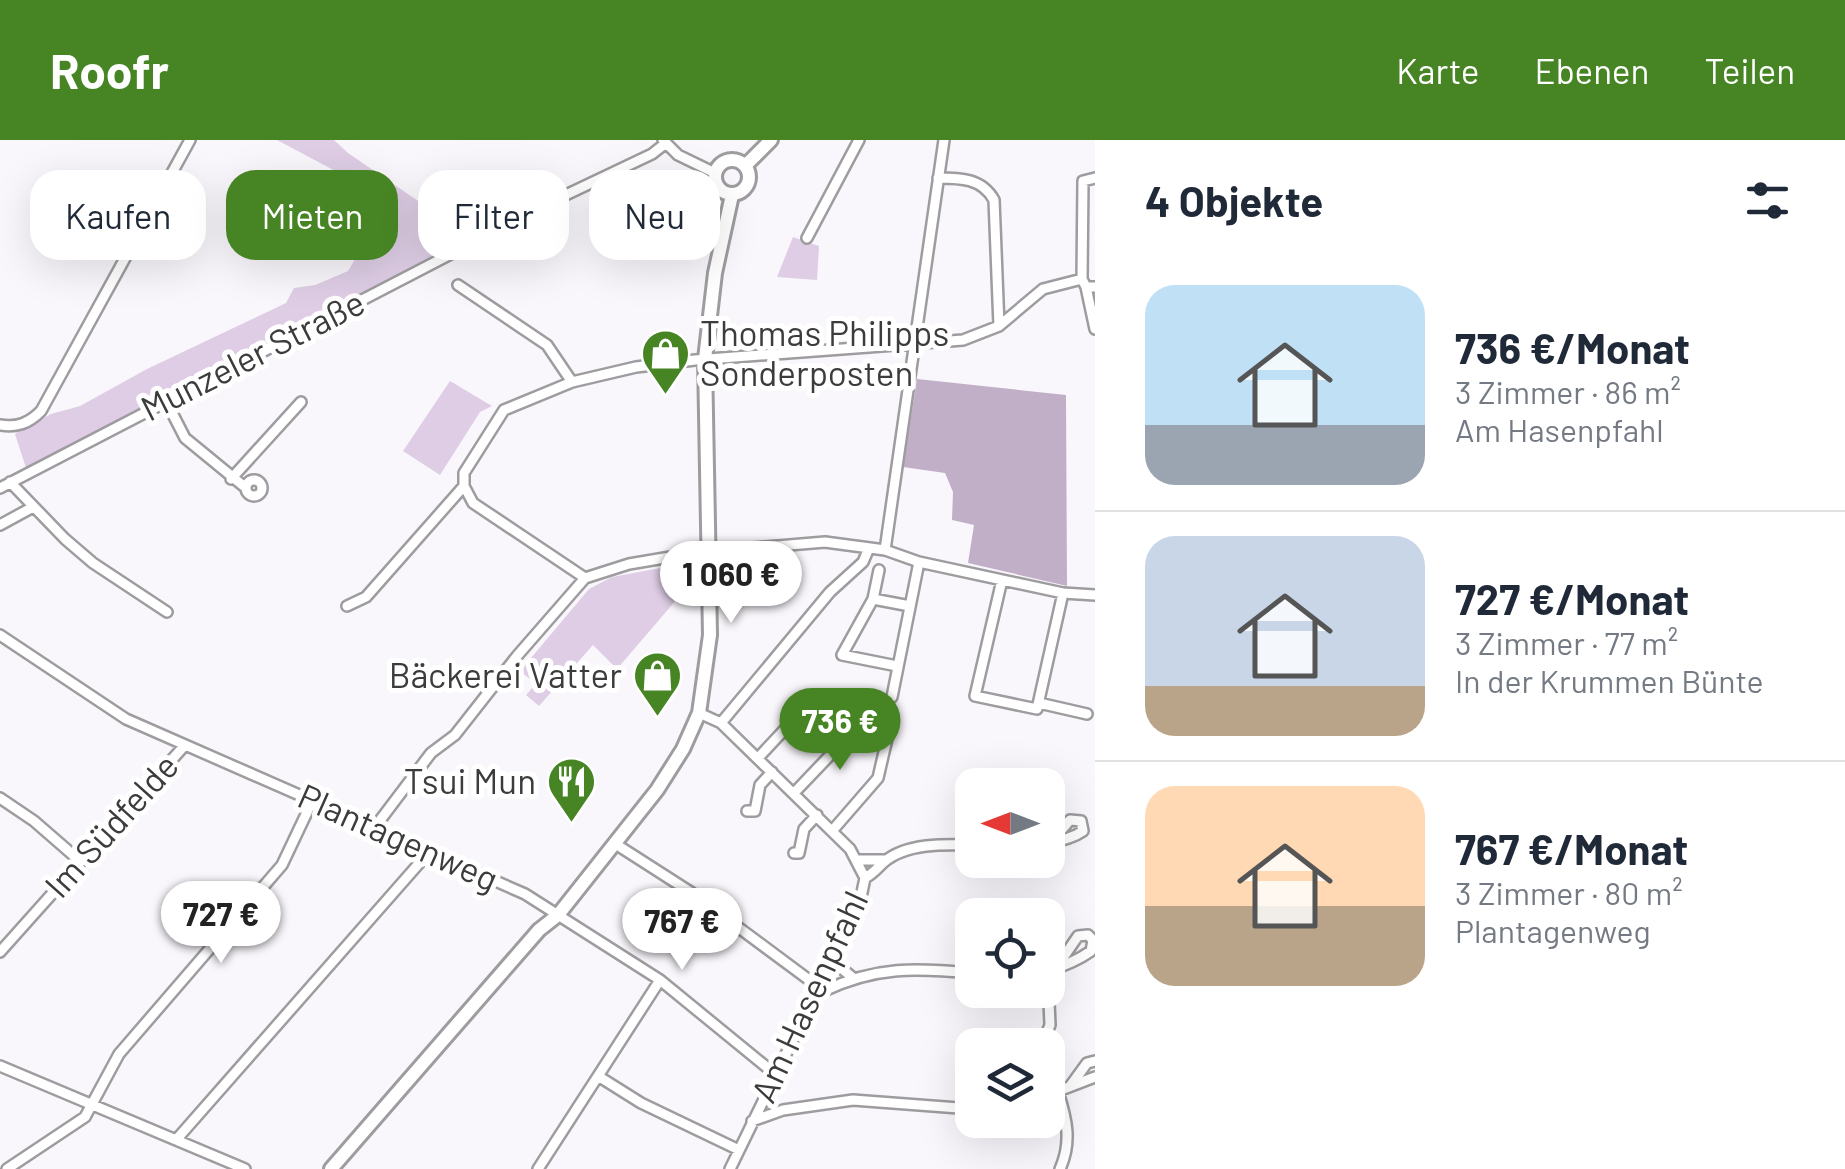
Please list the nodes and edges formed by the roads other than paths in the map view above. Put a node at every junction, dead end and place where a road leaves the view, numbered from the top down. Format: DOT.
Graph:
graph roads {
  1 [pos="190,140"];
  2 [pos="771,140"];
  3 [pos="858,140"];
  4 [pos="944,140"];
  5 [pos="664,142"];
  6 [pos="746,166"];
  7 [pos="708,170"];
  8 [pos="717,170"];
  9 [pos="938,178"];
  10 [pos="1095,178"];
  11 [pos="720,189"];
  12 [pos="732,195"];
  13 [pos="807,238"];
  14 [pos="458,284"];
  15 [pos="1087,284"];
  16 [pos="999,326"];
  17 [pos="1095,329"];
  18 [pos="915,346"];
  19 [pos="706,360"];
  20 [pos="572,382"];
  21 [pos="166,401"];
  22 [pos="301,402"];
  23 [pos="0,425"];
  24 [pos="231,479"];
  25 [pos="10,482"];
  26 [pos="464,486"];
  27 [pos="0,488"];
  28 [pos="246,488"];
  29 [pos="34,506"];
  30 [pos="0,525"];
  31 [pos="869,548"];
  32 [pos="886,550"];
  33 [pos="708,552"];
  34 [pos="920,562"];
  35 [pos="879,570"];
  36 [pos="585,578"];
  37 [pos="1002,580"];
  38 [pos="1063,594"];
  39 [pos="1095,595"];
  40 [pos="872,599"];
  41 [pos="347,606"];
  42 [pos="910,606"];
  43 [pos="167,612"];
  44 [pos="0,636"];
  45 [pos="897,666"];
  46 [pos="892,697"];
  47 [pos="1039,703"];
  48 [pos="699,713"];
  49 [pos="800,713"];
  50 [pos="1086,714"];
  51 [pos="721,723"];
  52 [pos="845,726"];
  53 [pos="890,726"];
  54 [pos="185,745"];
  55 [pos="758,758"];
  56 [pos="772,772"];
  57 [pos="794,793"];
  58 [pos="0,798"];
  59 [pos="317,802"];
  60 [pos="747,811"];
  61 [pos="817,816"];
  62 [pos="375,826"];
  63 [pos="832,831"];
  64 [pos="614,842"];
  65 [pos="955,845"];
  66 [pos="430,851"];
  67 [pos="794,853"];
  68 [pos="858,860"];
  69 [pos="886,860"];
  70 [pos="80,861"];
  71 [pos="865,878"];
  72 [pos="558,914"];
  73 [pos="0,952"];
  74 [pos="831,960"];
  75 [pos="955,972"];
  76 [pos="852,978"];
  77 [pos="660,980"];
  78 [pos="817,988"];
  79 [pos="1095,1061"];
  80 [pos="0,1066"];
  81 [pos="775,1074"];
  82 [pos="598,1076"];
  83 [pos="1095,1078"];
  84 [pos="1069,1088"];
  85 [pos="1065,1089"];
  86 [pos="765,1094"];
  87 [pos="93,1105"];
  88 [pos="955,1107"];
  89 [pos="783,1110"];
  90 [pos="752,1121"];
  91 [pos="1065,1122"];
  92 [pos="176,1140"];
  93 [pos="738,1150"];
  94 [pos="24,1164"];
  95 [pos="542,1168"];
  96 [pos="7,1169"];
  97 [pos="244,1169"];
  98 [pos="331,1169"];
  99 [pos="730,1169"];
  100 [pos="1060,1169"];
  1 -- 23 [label="street"];
  2 -- 6 [label="main road"];
  3 -- 13 [label="street"];
  4 -- 9 [label="street"];
  5 -- 7 [label="street"];
  5 -- 21 [label="street, Munzeler Straße"];
  6 -- 8 [label="main road"];
  6 -- 12 [label="main road"];
  9 -- 16 [label="street"];
  9 -- 18 [label="street"];
  10 -- 15 [label="street"];
  11 -- 12 [label="main road"];
  12 -- 19 [label="main road"];
  14 -- 20 [label="street"];
  15 -- 16 [label="street"];
  15 -- 17 [label="street"];
  16 -- 18 [label="street"];
  18 -- 19 [label="street"];
  18 -- 32 [label="street"];
  19 -- 20 [label="street"];
  19 -- 33 [label="main road"];
  20 -- 26 [label="street"];
  21 -- 24 [label="street"];
  21 -- 25 [label="street, Munzeler Straße"];
  22 -- 24 [label="street"];
  24 -- 28 [label="street"];
  25 -- 27 [label="street, Munzeler Straße"];
  25 -- 29 [label="street"];
  26 -- 36 [label="street"];
  26 -- 41 [label="street"];
  29 -- 30 [label="street"];
  29 -- 43 [label="street"];
  31 -- 32 [label="street"];
  31 -- 33 [label="street"];
  31 -- 51 [label="street"];
  32 -- 34 [label="street"];
  33 -- 36 [label="street"];
  33 -- 48 [label="main road"];
  34 -- 37 [label="street"];
  34 -- 42 [label="street"];
  35 -- 40 [label="street"];
  36 -- 62 [label="street"];
  37 -- 38 [label="street"];
  37 -- 47 [label="street"];
  38 -- 39 [label="street"];
  38 -- 47 [label="street"];
  40 -- 42 [label="street"];
  40 -- 45 [label="street"];
  42 -- 45 [label="street"];
  44 -- 54 [label="street, Plantagenweg"];
  45 -- 46 [label="street"];
  47 -- 50 [label="street"];
  48 -- 51 [label="street, Am Hasenpfahl"];
  48 -- 64 [label="main road"];
  49 -- 55 [label="street"];
  51 -- 55 [label="street, Am Hasenpfahl"];
  52 -- 57 [label="street"];
  53 -- 63 [label="street"];
  54 -- 59 [label="street, Plantagenweg"];
  54 -- 70 [label="street, Im Südfelde"];
  55 -- 56 [label="street, Am Hasenpfahl"];
  56 -- 57 [label="street, Am Hasenpfahl"];
  56 -- 60 [label="street"];
  57 -- 61 [label="street, Am Hasenpfahl"];
  58 -- 70 [label="street"];
  59 -- 62 [label="street, Plantagenweg"];
  59 -- 87 [label="street"];
  61 -- 63 [label="street, Am Hasenpfahl"];
  61 -- 67 [label="street, Am Hasenpfahl"];
  62 -- 66 [label="street, Plantagenweg"];
  63 -- 68 [label="street, Am Hasenpfahl"];
  64 -- 72 [label="main road"];
  64 -- 78 [label="street"];
  65 -- 69 [label="street"];
  66 -- 72 [label="street, Plantagenweg"];
  66 -- 92 [label="street"];
  68 -- 69 [label="street"];
  68 -- 71 [label="street, Am Hasenpfahl"];
  69 -- 71 [label="street"];
  70 -- 73 [label="street, Im Südfelde"];
  71 -- 74 [label="street, Am Hasenpfahl"];
  72 -- 77 [label="street, Plantagenweg"];
  72 -- 98 [label="main road"];
  74 -- 76 [label="street"];
  74 -- 78 [label="street, Am Hasenpfahl"];
  75 -- 76 [label="street"];
  76 -- 78 [label="street"];
  77 -- 81 [label="street, Plantagenweg"];
  77 -- 82 [label="street"];
  78 -- 81 [label="street, Am Hasenpfahl"];
  79 -- 84 [label="street"];
  80 -- 87 [label="street"];
  81 -- 86 [label="street, Am Hasenpfahl"];
  82 -- 93 [label="street"];
  82 -- 95 [label="street"];
  83 -- 84 [label="street"];
  84 -- 85 [label="street"];
  86 -- 89 [label="street"];
  86 -- 90 [label="street, Am Hasenpfahl"];
  87 -- 92 [label="street"];
  87 -- 94 [label="street"];
  88 -- 89 [label="street"];
  89 -- 90 [label="street"];
  90 -- 93 [label="street, Am Hasenpfahl"];
  91 -- 100 [label="street"];
  92 -- 97 [label="street"];
  93 -- 99 [label="street, Am Hasenpfahl"];
  94 -- 96 [label="street"];
}
